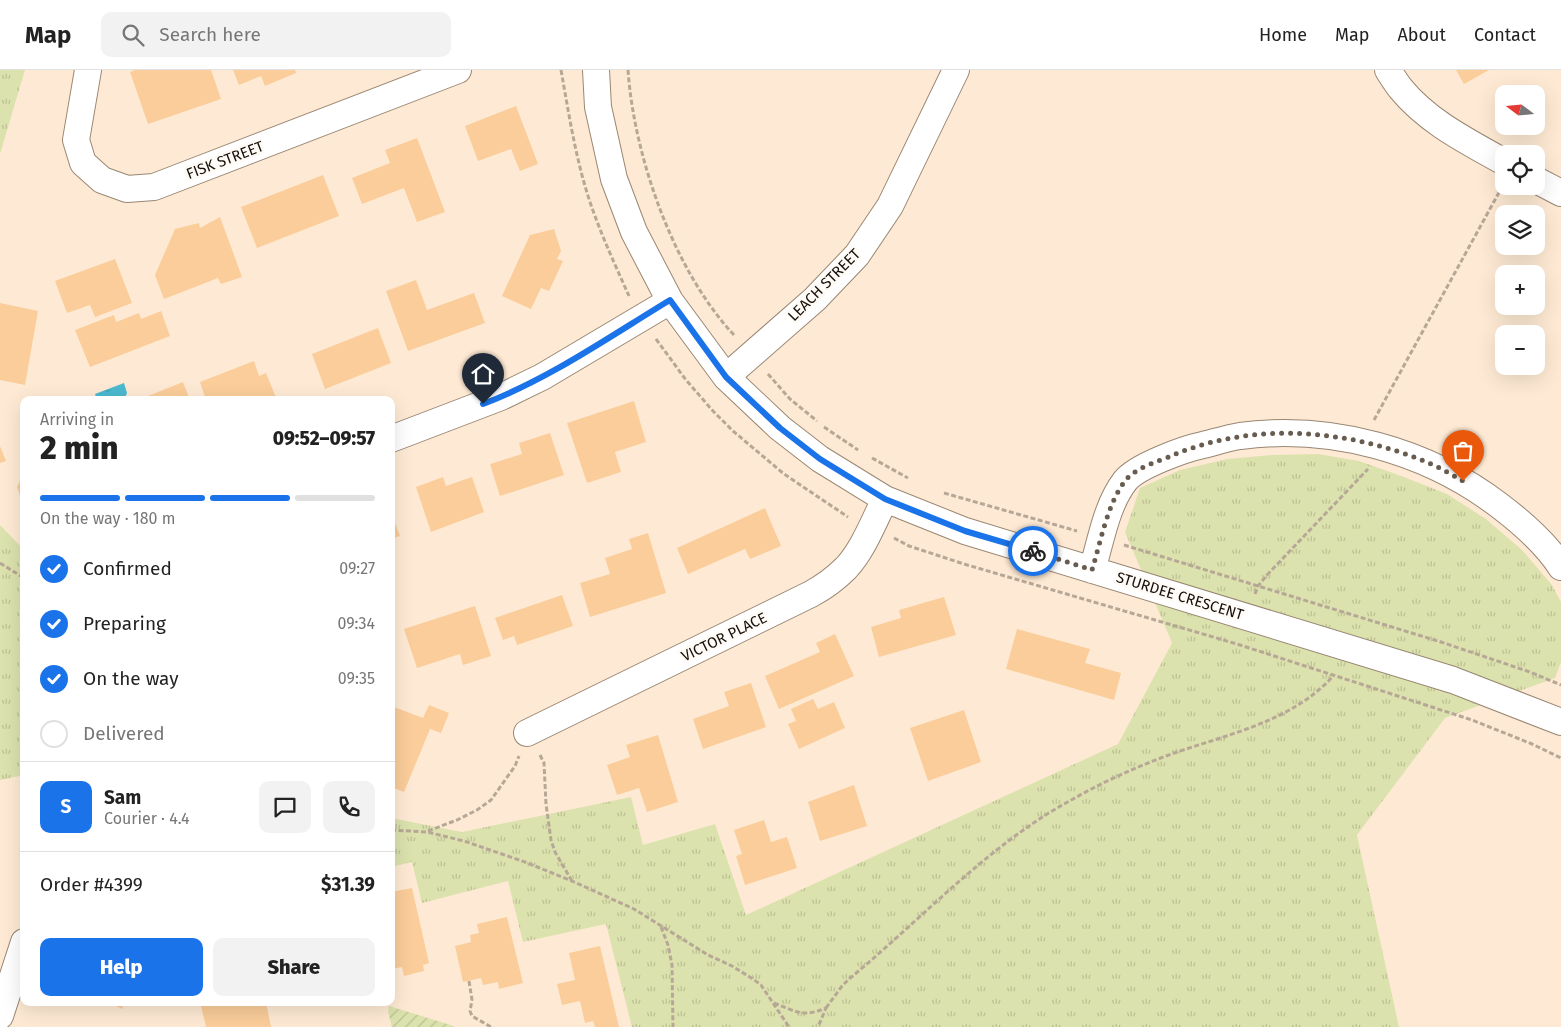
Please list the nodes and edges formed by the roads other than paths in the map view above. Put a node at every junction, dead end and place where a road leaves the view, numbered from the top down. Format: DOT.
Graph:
graph roads {
  1 [pos="88,70"];
  2 [pos="458,70"];
  3 [pos="596,70"];
  4 [pos="956,70"];
  5 [pos="1388,70"];
  6 [pos="1495,157"];
  7 [pos="1545,185"];
  8 [pos="1561,193"];
  9 [pos="670,300"];
  10 [pos="726,377"];
  11 [pos="395,438"];
  12 [pos="885,499"];
  13 [pos="1561,568"];
  14 [pos="1092,570"];
  15 [pos="1559,717"];
  16 [pos="527,733"];
  17 [pos="20,954"];
  18 [pos="0,1017"];
  19 [pos="20,1027"];
  1 -- 2 [label="street, FISK STREET"];
  3 -- 9 [label="street, STURDEE CRESCENT"];
  4 -- 10 [label="street, LEACH STREET"];
  5 -- 6 [label="street"];
  7 -- 8 [label="street"];
  9 -- 10 [label="street, STURDEE CRESCENT"];
  9 -- 11 [label="street"];
  10 -- 12 [label="street, STURDEE CRESCENT"];
  12 -- 14 [label="street, STURDEE CRESCENT"];
  12 -- 16 [label="street, VICTOR PLACE"];
  13 -- 14 [label="street"];
  14 -- 15 [label="street, STURDEE CRESCENT"];
  17 -- 18 [label="street"];
  18 -- 19 [label="street"];
}
